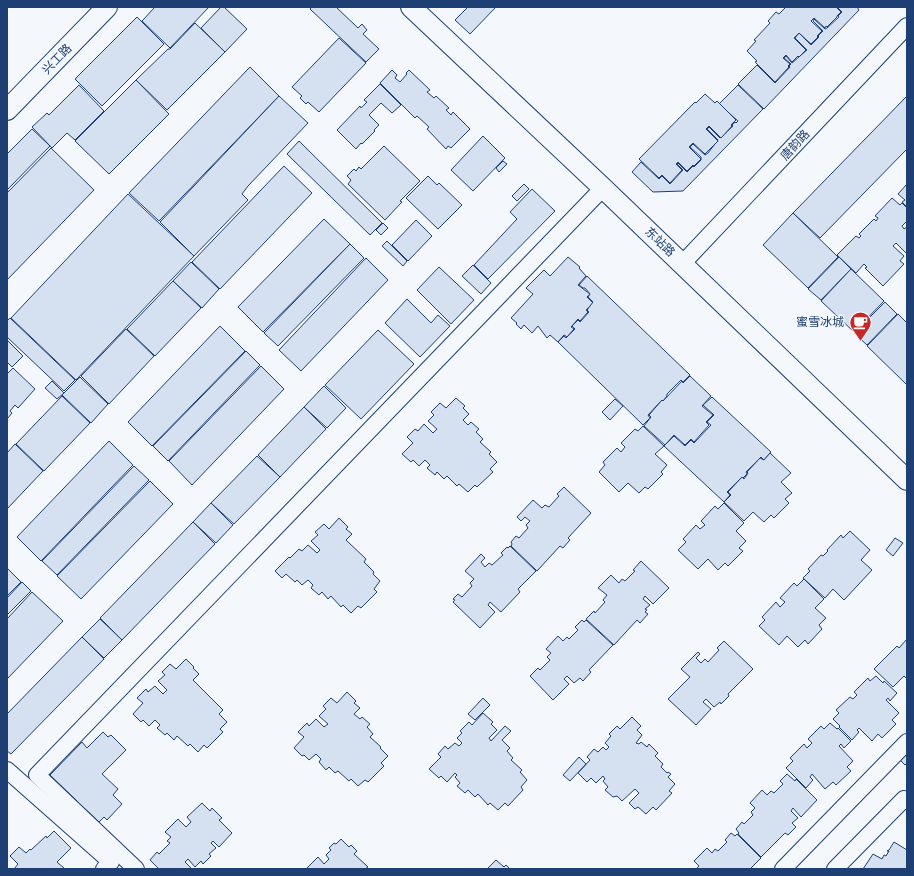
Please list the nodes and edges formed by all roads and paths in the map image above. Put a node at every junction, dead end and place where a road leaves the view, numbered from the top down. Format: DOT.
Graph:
graph roads {
  1 [pos="107,7"];
  2 [pos="411,7"];
  3 [pos="907,26"];
  4 [pos="7,110"];
  5 [pos="603,188"];
  6 [pos="682,264"];
  7 [pos="907,480"];
  8 [pos="907,742"];
  9 [pos="7,770"];
  10 [pos="907,801"];
  11 [pos="104,869"];
  12 [pos="136,869"];
  13 [pos="783,869"];
  14 [pos="835,869"];
  1 -- 4 [label="street, 兴工路"];
  2 -- 5 [label="street, 东站路"];
  3 -- 6 [label="street, 唐韵路"];
  5 -- 6 [label="street, 东站路"];
  5 -- 12 [label="street"];
  6 -- 7 [label="street, 东站路"];
  8 -- 13 [label="street"];
  9 -- 11 [label="street"];
  10 -- 14 [label="street"];
}
